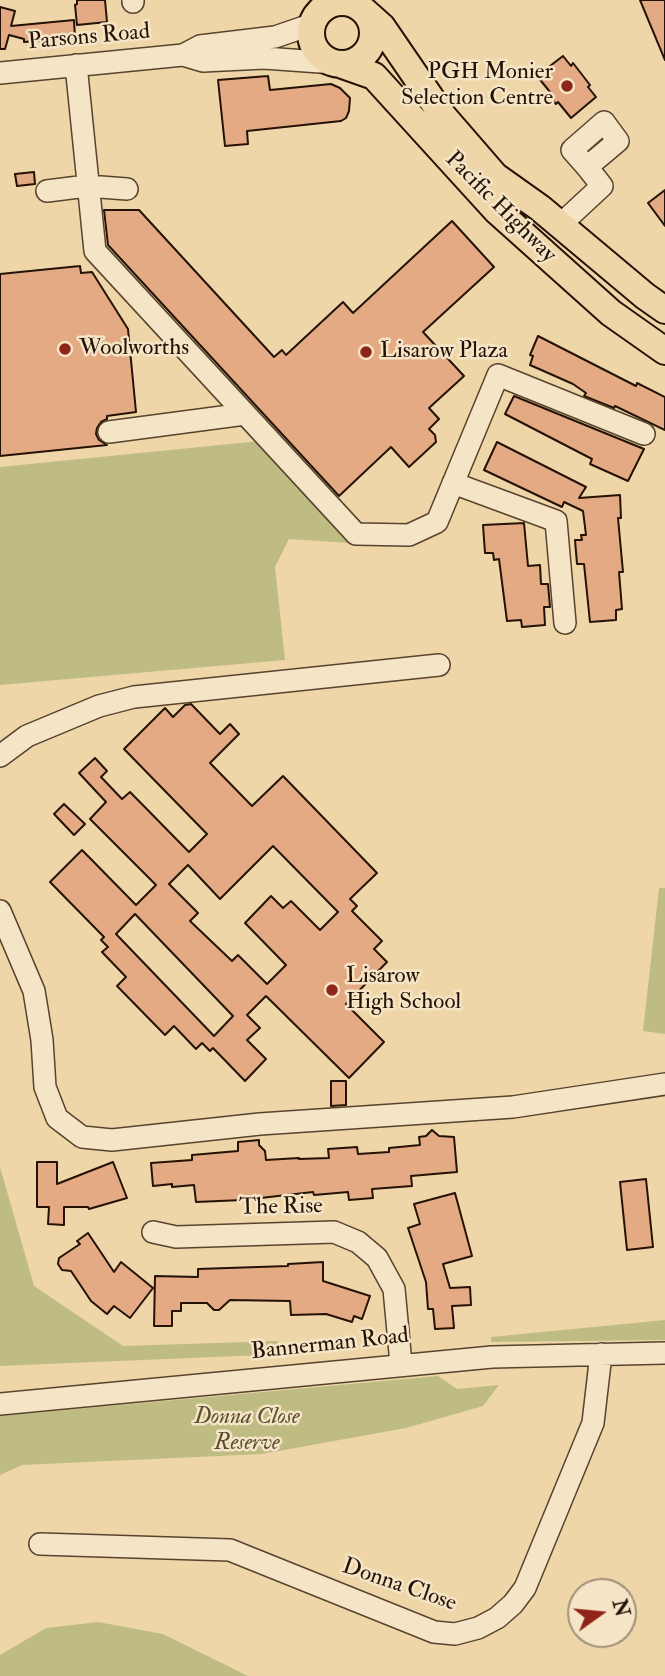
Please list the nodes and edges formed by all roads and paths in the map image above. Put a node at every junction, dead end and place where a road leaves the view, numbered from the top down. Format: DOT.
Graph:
graph roads {
  1 [pos="363,4"];
  2 [pos="312,15"];
  3 [pos="183,55"];
  4 [pos="337,64"];
  5 [pos="76,65"];
  6 [pos="0,73"];
  7 [pos="587,167"];
  8 [pos="87,187"];
  9 [pos="127,189"];
  10 [pos="47,191"];
  11 [pos="550,217"];
  12 [pos="665,310"];
  13 [pos="665,351"];
  14 [pos="245,414"];
  15 [pos="109,432"];
  16 [pos="644,434"];
  17 [pos="453,483"];
  18 [pos="565,623"];
  19 [pos="439,665"];
  20 [pos="0,756"];
  21 [pos="0,911"];
  22 [pos="665,1084"];
  23 [pos="153,1232"];
  24 [pos="665,1353"];
  25 [pos="601,1354"];
  26 [pos="401,1364"];
  27 [pos="0,1404"];
  28 [pos="40,1544"];
  1 -- 2 [label="main road"];
  1 -- 4 [label="main road"];
  1 -- 11 [label="main road, Pacific Highway"];
  2 -- 3 [label="street, Parsons Road"];
  2 -- 4 [label="main road"];
  3 -- 4 [label="street, Parsons Road"];
  3 -- 5 [label="street, Parsons Road"];
  4 -- 13 [label="main road, Pacific Highway"];
  5 -- 6 [label="street, Parsons Road"];
  5 -- 8 [label="street"];
  7 -- 11 [label="street"];
  8 -- 9 [label="street"];
  8 -- 10 [label="street"];
  8 -- 14 [label="street"];
  11 -- 12 [label="main road, Pacific Highway"];
  14 -- 15 [label="street"];
  14 -- 17 [label="street"];
  16 -- 17 [label="street"];
  17 -- 18 [label="street"];
  19 -- 20 [label="street"];
  21 -- 22 [label="street"];
  23 -- 26 [label="street, The Rise"];
  24 -- 25 [label="street, Bannerman Road"];
  25 -- 26 [label="street, Bannerman Road"];
  25 -- 28 [label="street, Donna Close"];
  26 -- 27 [label="street, Bannerman Road"];
}
